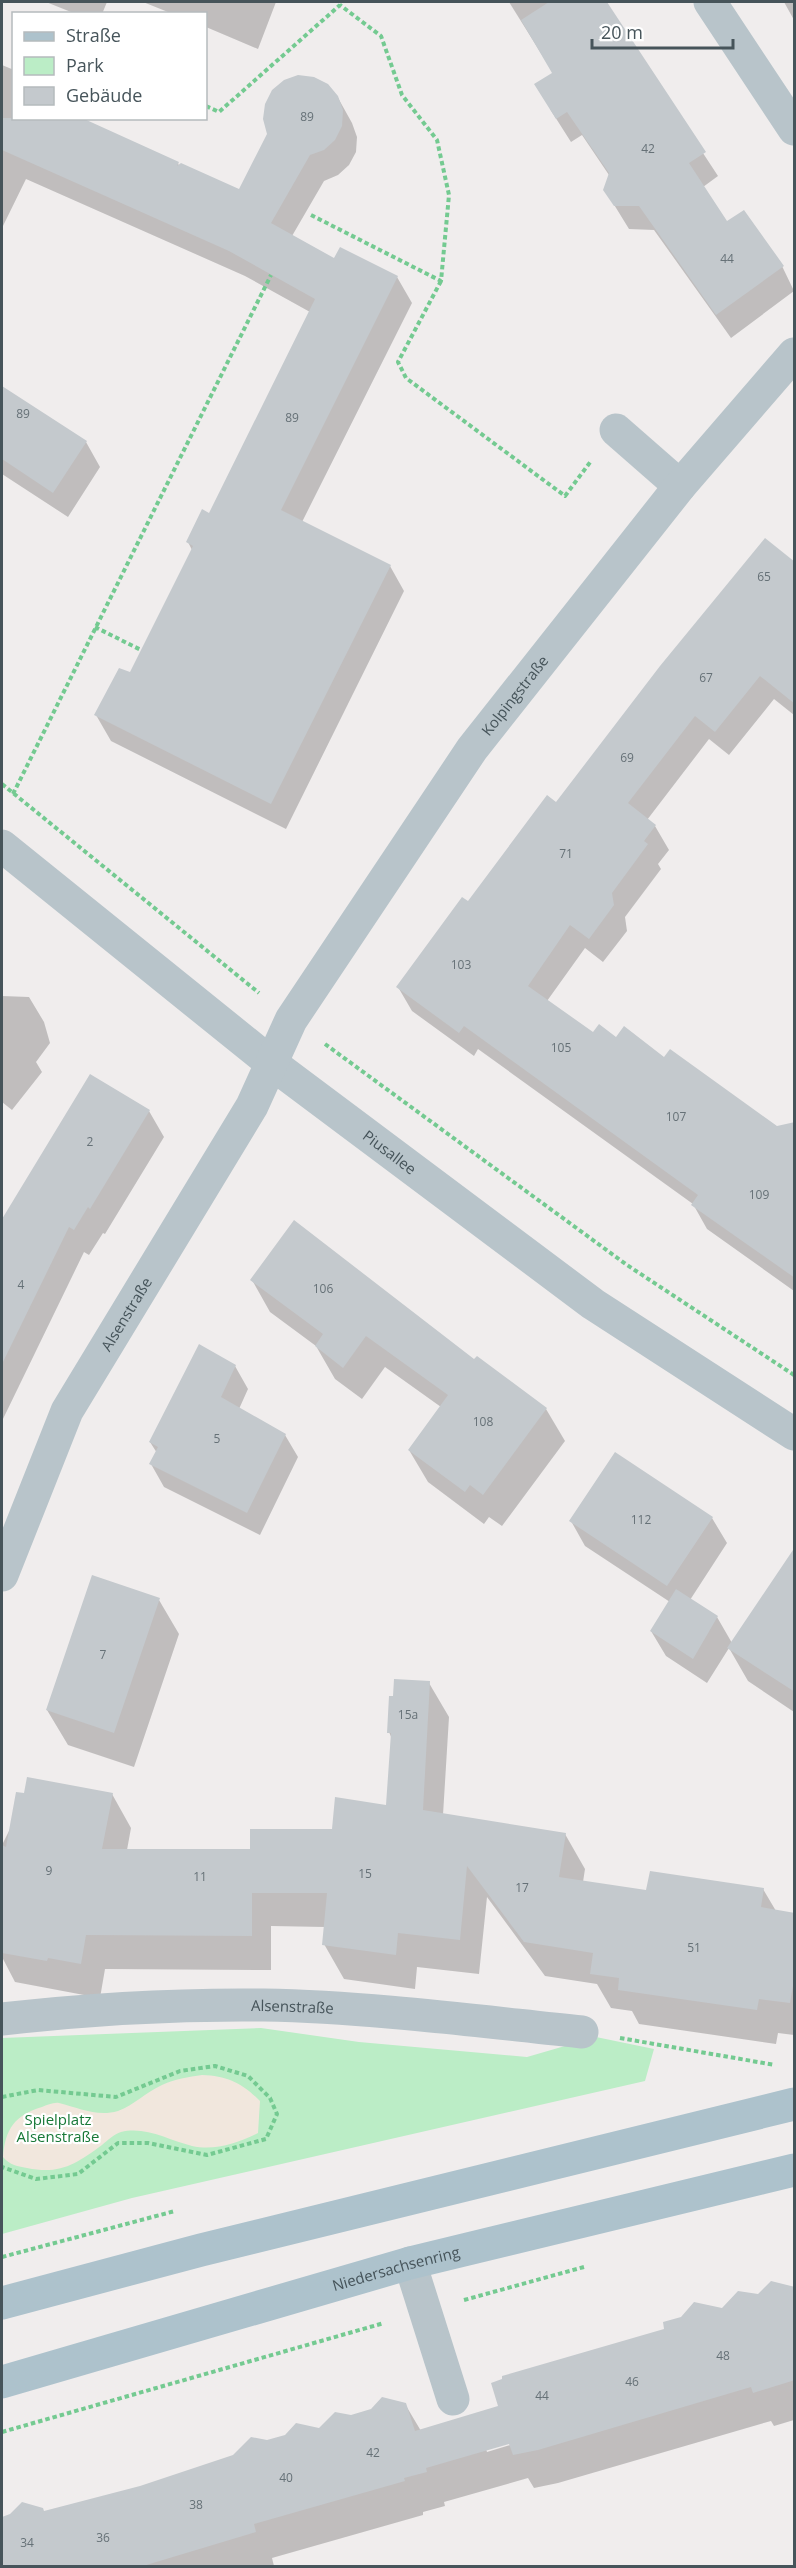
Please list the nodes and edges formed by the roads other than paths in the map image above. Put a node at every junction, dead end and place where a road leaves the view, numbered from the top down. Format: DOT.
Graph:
graph roads {
  1 [pos="710,2"];
  2 [pos="795,129"];
  3 [pos="795,354"];
  4 [pos="616,429"];
  5 [pos="680,486"];
  6 [pos="2,846"];
  7 [pos="271,1063"];
  8 [pos="795,1434"];
  9 [pos="2,1575"];
  10 [pos="2,2019"];
  11 [pos="582,2032"];
  12 [pos="795,2104"];
  13 [pos="795,2170"];
  14 [pos="410,2263"];
  15 [pos="2,2303"];
  16 [pos="2,2382"];
  17 [pos="453,2399"];
  1 -- 2 [label="street"];
  3 -- 5 [label="street, Kolpingstraße"];
  4 -- 5 [label="street"];
  5 -- 7 [label="street, Kolpingstraße"];
  6 -- 7 [label="street, Piusallee"];
  7 -- 8 [label="street, Piusallee"];
  7 -- 9 [label="street, Alsenstraße"];
  10 -- 11 [label="street, Alsenstraße"];
  12 -- 15 [label="main road"];
  13 -- 14 [label="main road, Niedersachsenring"];
  14 -- 16 [label="main road, Niedersachsenring"];
  14 -- 17 [label="street"];
}
